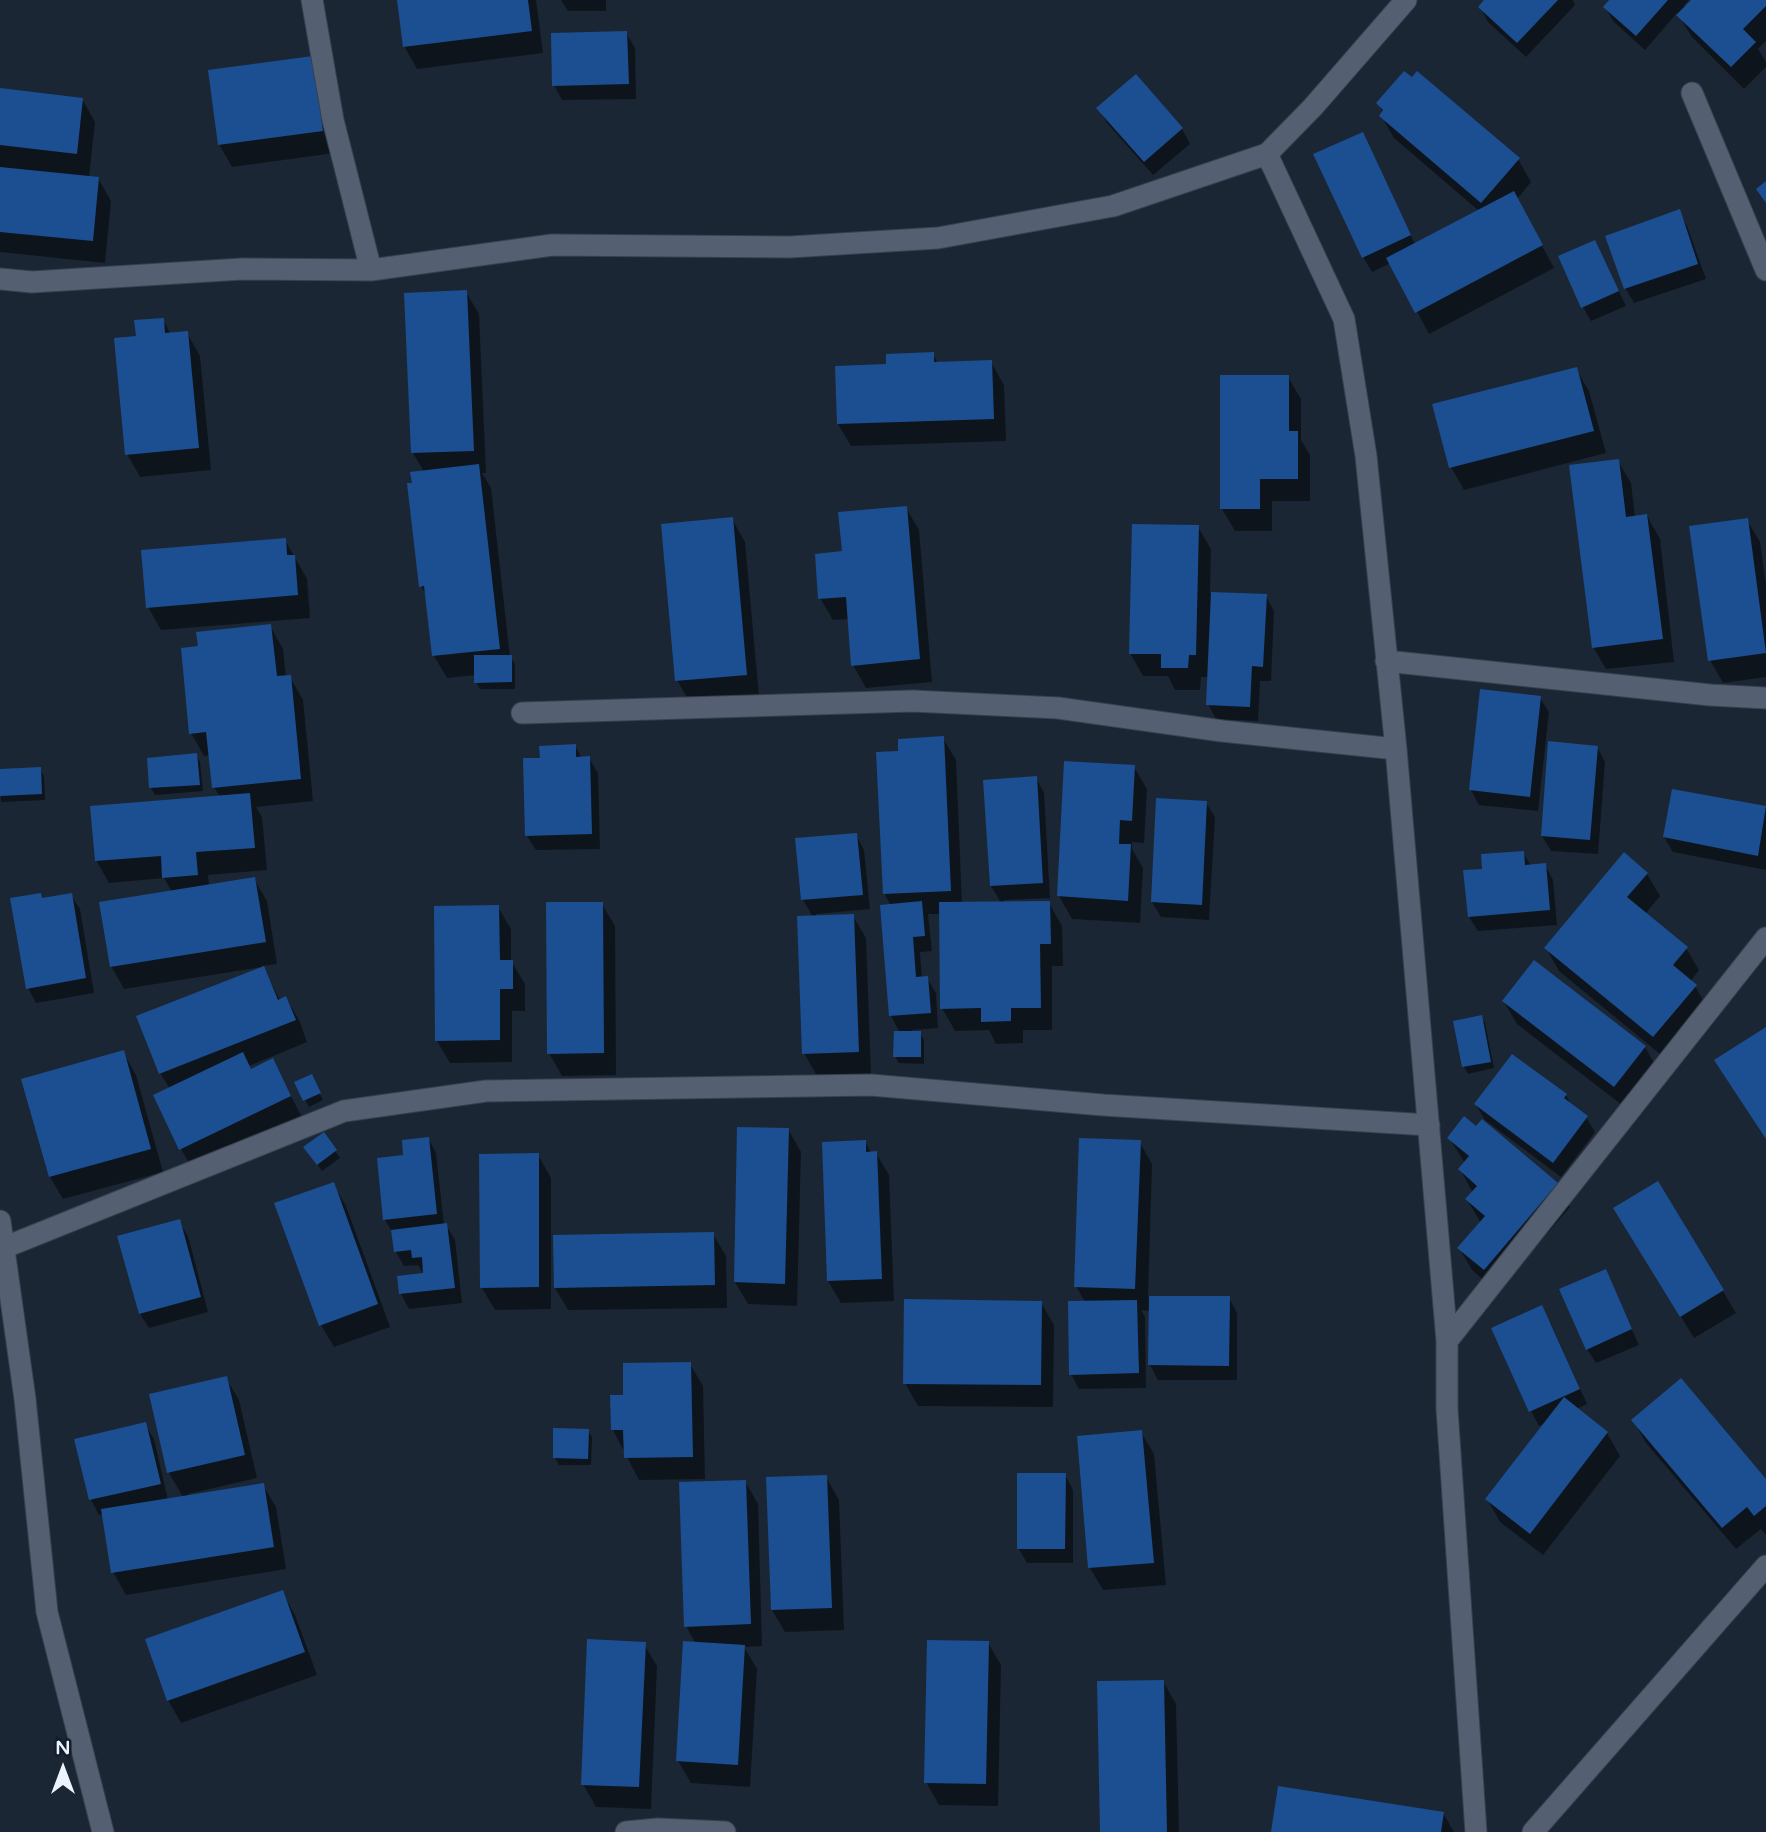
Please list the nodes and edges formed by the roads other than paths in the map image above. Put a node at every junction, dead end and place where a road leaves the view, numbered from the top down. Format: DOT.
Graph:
graph roads {
  1 [pos="313,0"];
  2 [pos="1406,0"];
  3 [pos="1692,93"];
  4 [pos="1267,154"];
  5 [pos="371,270"];
  6 [pos="1766,270"];
  7 [pos="0,279"];
  8 [pos="1387,661"];
  9 [pos="1766,698"];
  10 [pos="522,713"];
  11 [pos="1396,749"];
  12 [pos="1766,939"];
  13 [pos="1429,1125"];
  14 [pos="0,1221"];
  15 [pos="3,1248"];
  16 [pos="1447,1341"];
  17 [pos="1766,1566"];
  18 [pos="103,1832"];
  19 [pos="626,1832"];
  20 [pos="725,1832"];
  21 [pos="1476,1832"];
  22 [pos="1533,1832"];
  1 -- 5 [label="street"];
  2 -- 4 [label="street"];
  3 -- 6 [label="street"];
  4 -- 5 [label="street"];
  4 -- 8 [label="street"];
  5 -- 7 [label="street"];
  8 -- 9 [label="street"];
  8 -- 11 [label="street"];
  10 -- 11 [label="street"];
  11 -- 13 [label="street"];
  12 -- 16 [label="street"];
  13 -- 15 [label="street"];
  13 -- 16 [label="street"];
  14 -- 15 [label="street"];
  15 -- 18 [label="street"];
  16 -- 21 [label="street"];
  17 -- 22 [label="street"];
  19 -- 20 [label="street"];
}
